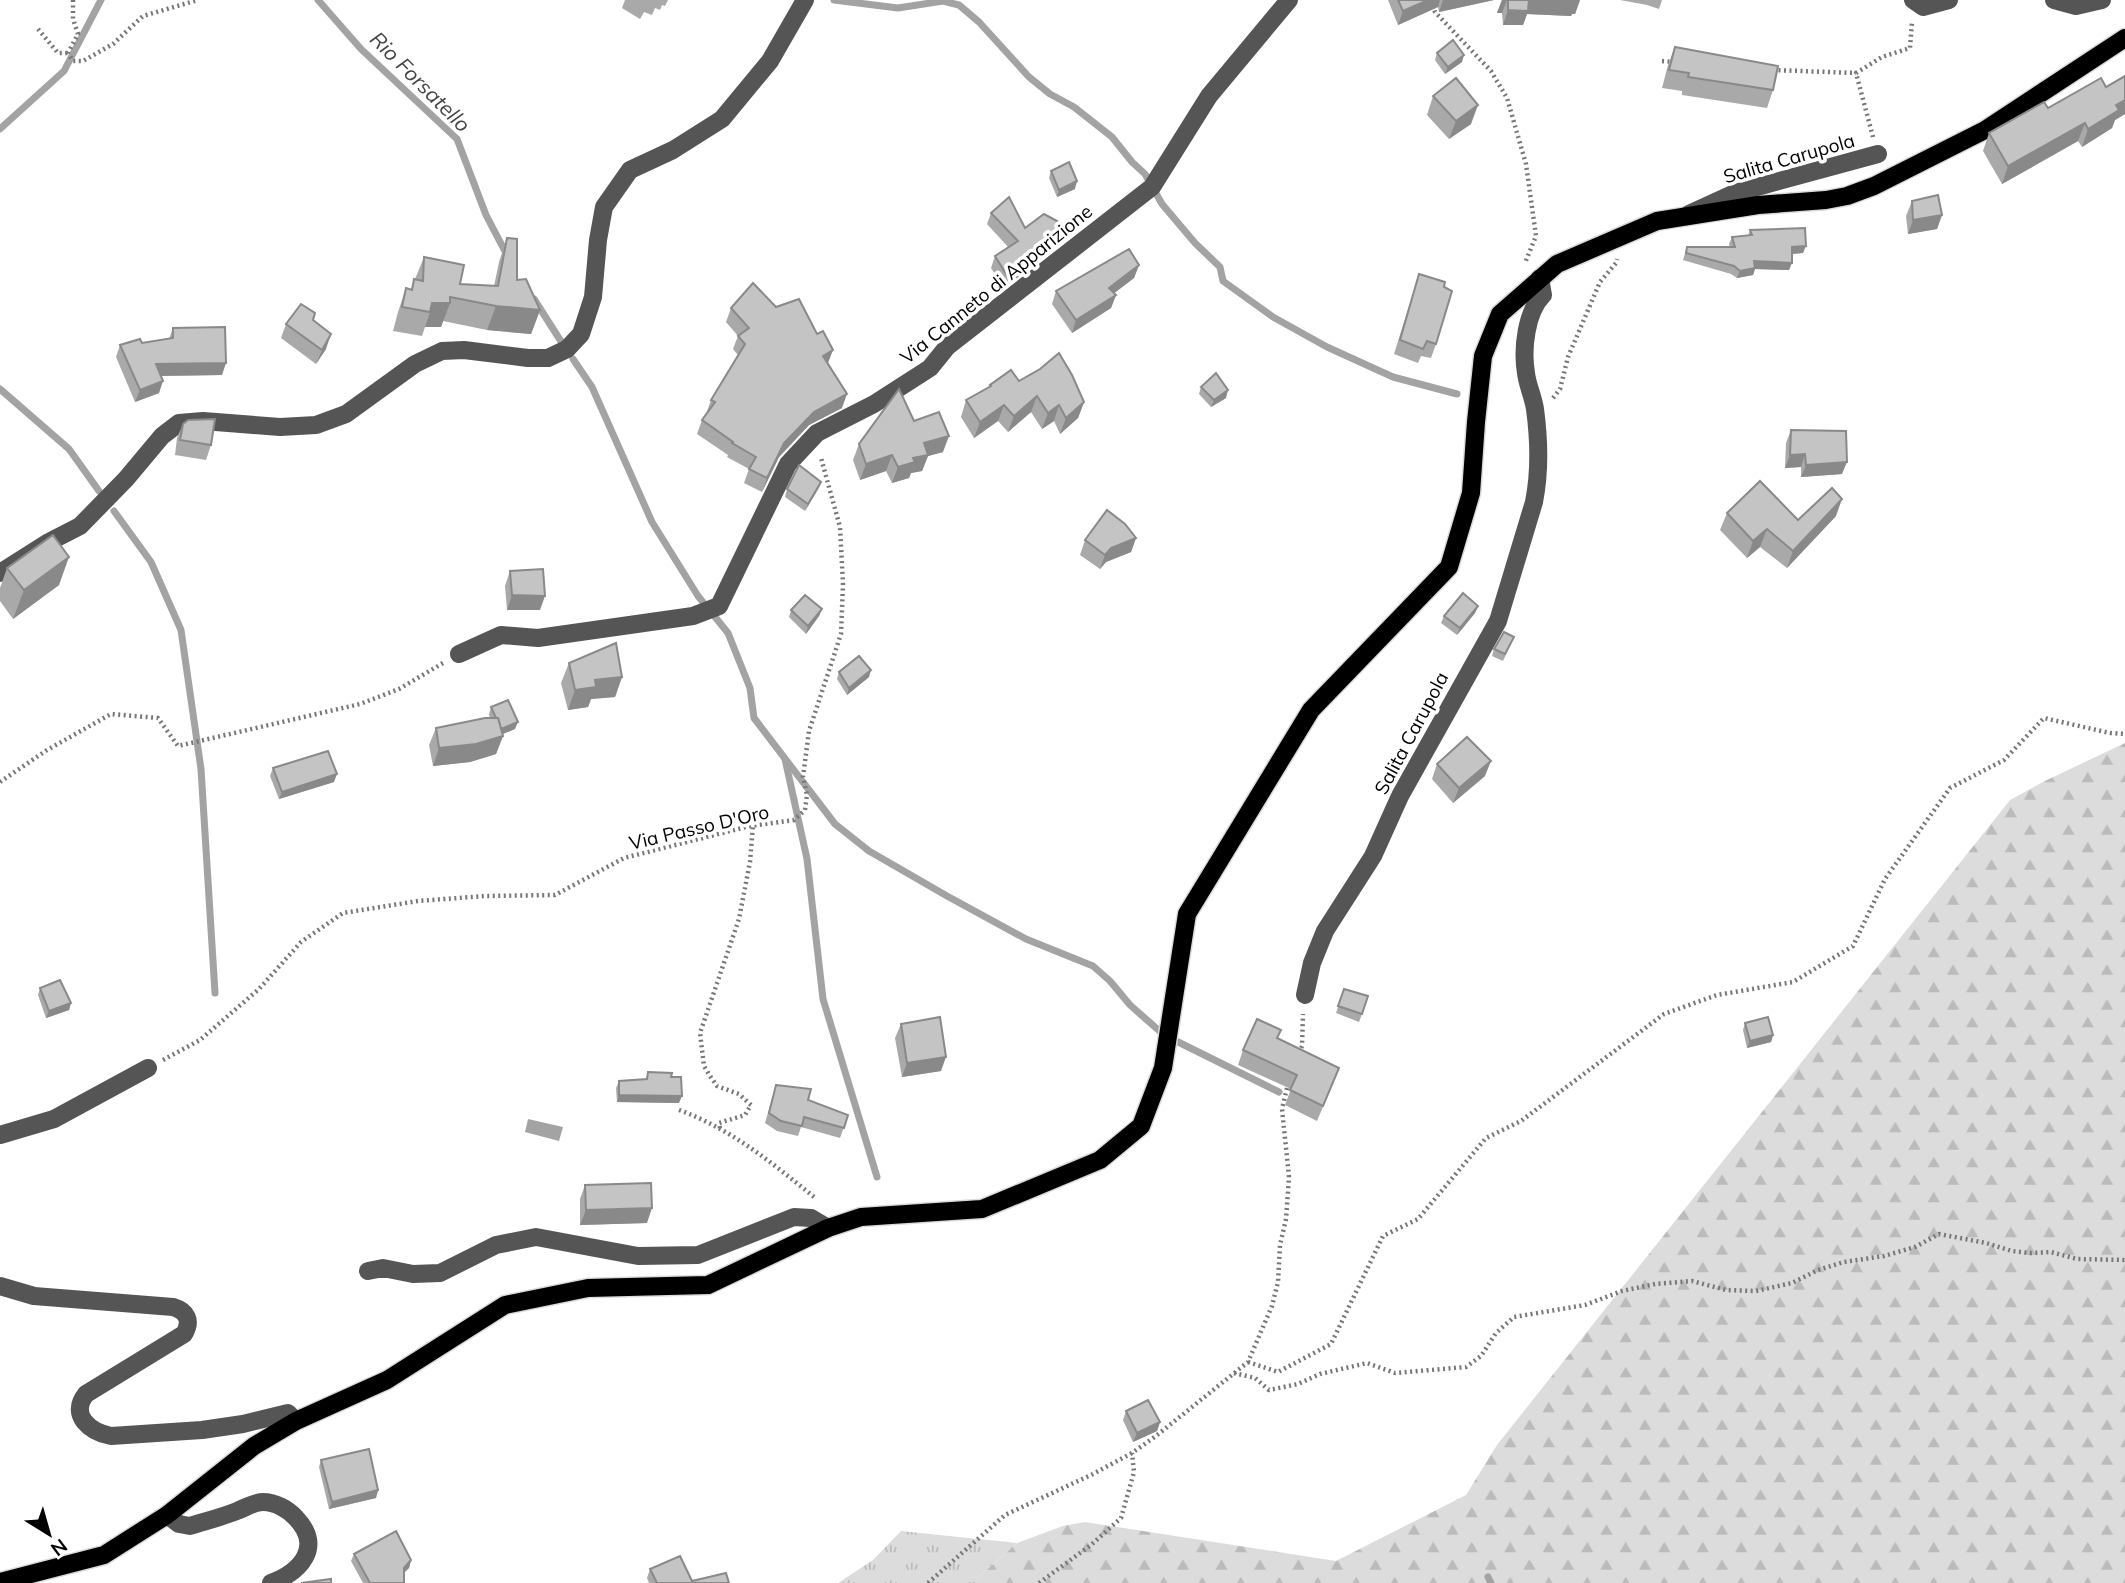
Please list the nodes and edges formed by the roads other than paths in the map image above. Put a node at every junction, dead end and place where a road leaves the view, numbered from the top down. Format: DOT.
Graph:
graph roads {
  1 [pos="805,0"];
  2 [pos="1289,0"];
  3 [pos="1949,0"];
  4 [pos="2054,0"];
  5 [pos="2102,0"];
  6 [pos="1913,8"];
  7 [pos="2125,38"];
  8 [pos="1878,154"];
  9 [pos="1689,214"];
  10 [pos="1538,279"];
  11 [pos="0,573"];
  12 [pos="459,654"];
  13 [pos="1305,995"];
  14 [pos="148,1068"];
  15 [pos="0,1135"];
  16 [pos="828,1228"];
  17 [pos="368,1271"];
  18 [pos="0,1286"];
  19 [pos="296,1421"];
  20 [pos="167,1515"];
  21 [pos="0,1582"];
  22 [pos="271,1583"];
  1 -- 11 [label="street"];
  2 -- 12 [label="street, Via Canneto di Apparizione"];
  3 -- 6 [label="street"];
  4 -- 5 [label="street"];
  7 -- 9 [label="main road"];
  8 -- 9 [label="street, Salita Carupola"];
  9 -- 10 [label="main road"];
  10 -- 13 [label="street, Salita Carupola"];
  10 -- 16 [label="main road"];
  14 -- 15 [label="street"];
  16 -- 17 [label="street"];
  16 -- 19 [label="main road"];
  18 -- 19 [label="street"];
  19 -- 20 [label="main road"];
  20 -- 21 [label="main road"];
  20 -- 22 [label="street"];
}
